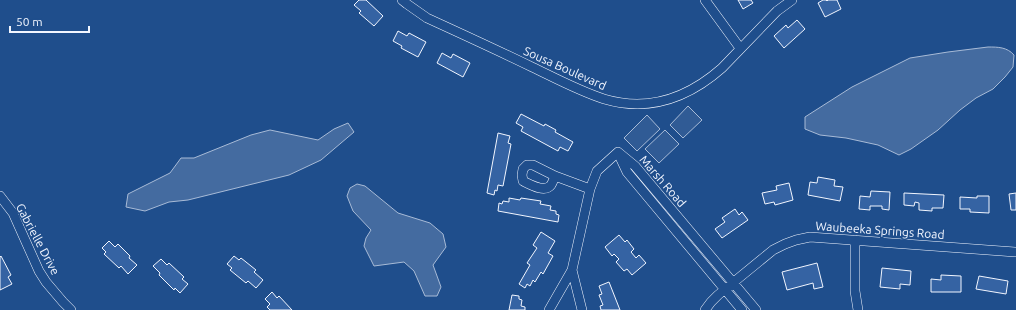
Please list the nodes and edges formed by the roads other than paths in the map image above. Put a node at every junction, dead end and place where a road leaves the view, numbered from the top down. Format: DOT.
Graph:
graph roads {
  1 [pos="402,0"];
  2 [pos="705,0"];
  3 [pos="792,0"];
  4 [pos="740,48"];
  5 [pos="618,152"];
  6 [pos="555,176"];
  7 [pos="590,189"];
  8 [pos="0,196"];
  9 [pos="856,240"];
  10 [pos="1016,253"];
  11 [pos="572,270"];
  12 [pos="734,283"];
  13 [pos="725,290"];
  14 [pos="72,310"];
  15 [pos="549,310"];
  16 [pos="582,310"];
  17 [pos="705,310"];
  18 [pos="742,310"];
  19 [pos="756,310"];
  20 [pos="858,310"];
  1 -- 4 [label="street, Sousa Boulevard"];
  2 -- 4 [label="street"];
  3 -- 4 [label="street, Sousa Boulevard"];
  5 -- 7 [label="street"];
  5 -- 12 [label="street, Marsh Road"];
  5 -- 13 [label="street, Marsh Road"];
  6 -- 7 [label="street"];
  7 -- 11 [label="street"];
  8 -- 14 [label="street, Gabrielle Drive"];
  9 -- 10 [label="street, Waubeeka Springs Road"];
  9 -- 12 [label="street, Waubeeka Springs Road"];
  9 -- 20 [label="street"];
  11 -- 15 [label="street"];
  11 -- 16 [label="street"];
  12 -- 13 [label="street, Waubeeka Springs Road"];
  12 -- 19 [label="street, Marsh Road"];
  13 -- 17 [label="street, Waubeeka Springs Road"];
  13 -- 18 [label="street, Marsh Road"];
}
